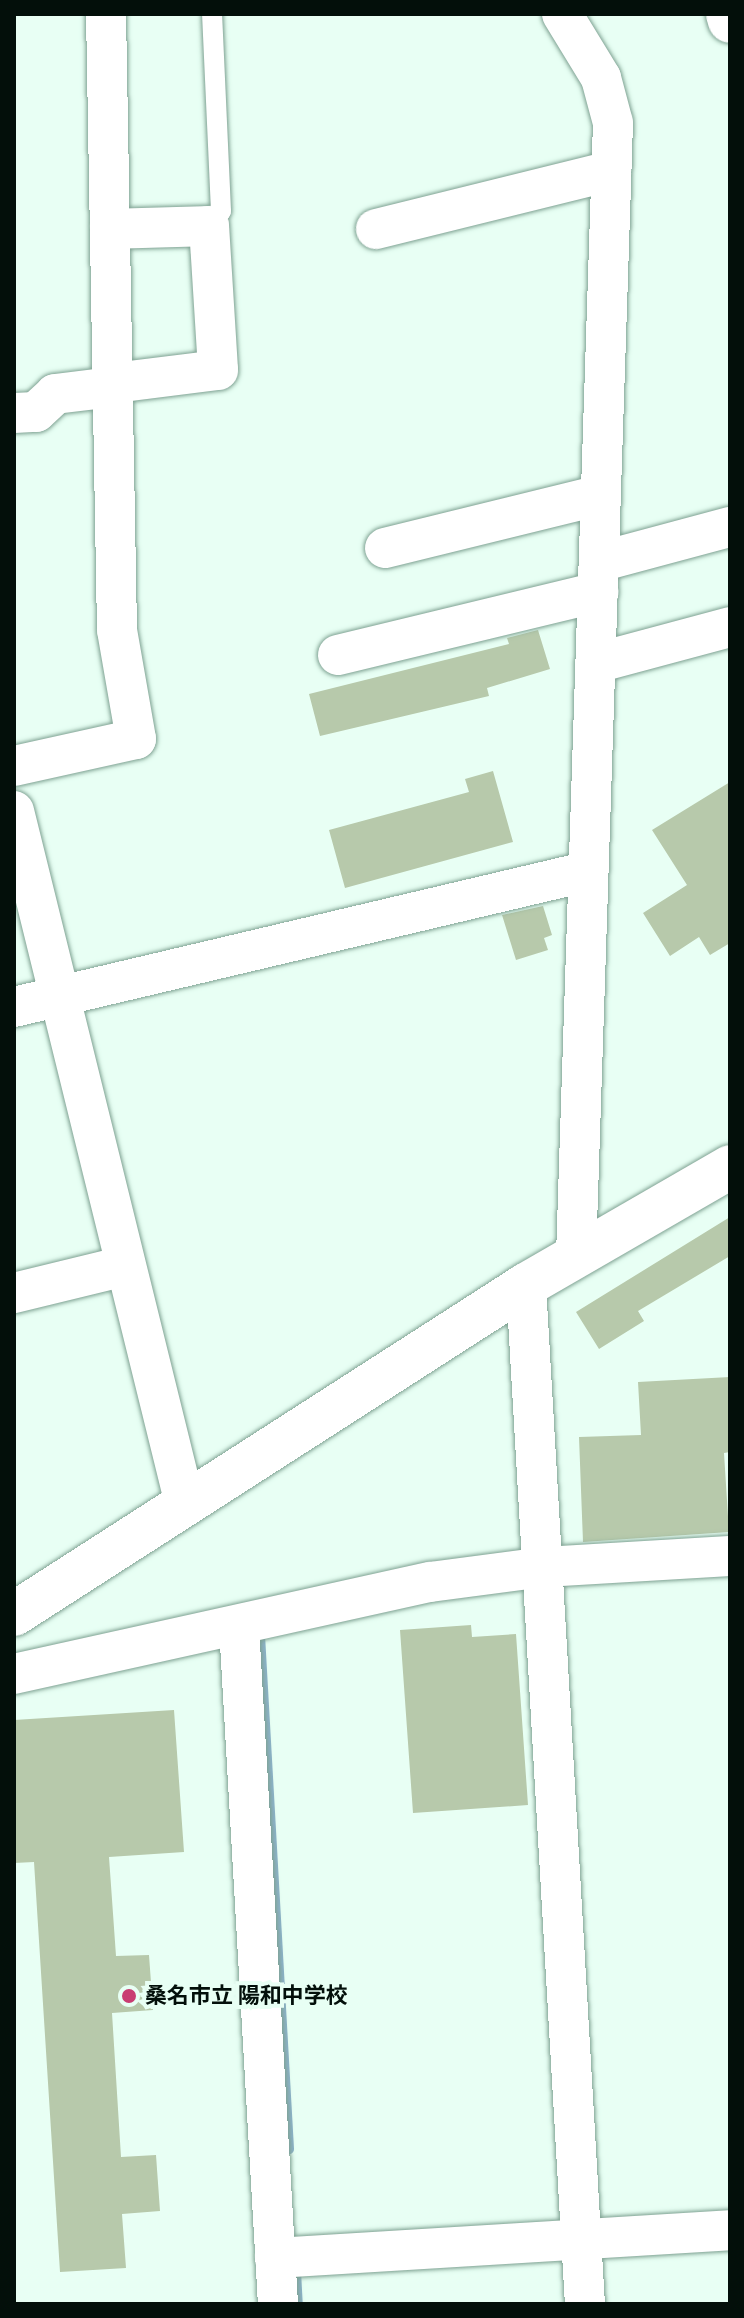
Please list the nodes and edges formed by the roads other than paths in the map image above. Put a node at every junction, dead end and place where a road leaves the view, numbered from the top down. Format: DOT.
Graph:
graph roads {
  1 [pos="106,14"];
  2 [pos="212,14"];
  3 [pos="562,14"];
  4 [pos="611,171"];
  5 [pos="209,226"];
  6 [pos="110,229"];
  7 [pos="376,229"];
  8 [pos="113,385"];
  9 [pos="14,413"];
  10 [pos="601,495"];
  11 [pos="730,527"];
  12 [pos="385,548"];
  13 [pos="599,577"];
  14 [pos="730,627"];
  15 [pos="338,655"];
  16 [pos="596,663"];
  17 [pos="14,766"];
  18 [pos="14,811"];
  19 [pos="585,872"];
  20 [pos="57,997"];
  21 [pos="14,1007"];
  22 [pos="730,1167"];
  23 [pos="576,1255"];
  24 [pos="125,1266"];
  25 [pos="526,1285"];
  26 [pos="14,1293"];
  27 [pos="185,1504"];
  28 [pos="730,1556"];
  29 [pos="544,1567"];
  30 [pos="14,1614"];
  31 [pos="239,1626"];
  32 [pos="14,1674"];
  33 [pos="730,2230"];
  34 [pos="582,2239"];
  35 [pos="275,2258"];
  36 [pos="278,2304"];
  37 [pos="585,2304"];
  1 -- 6 [label="street"];
  2 -- 5 [label="lane"];
  3 -- 4 [label="street"];
  4 -- 7 [label="street"];
  4 -- 10 [label="street"];
  5 -- 6 [label="street"];
  5 -- 8 [label="street"];
  6 -- 8 [label="street"];
  8 -- 9 [label="street"];
  8 -- 17 [label="street"];
  10 -- 12 [label="street"];
  10 -- 13 [label="street"];
  11 -- 13 [label="street"];
  13 -- 15 [label="street"];
  13 -- 16 [label="street"];
  14 -- 16 [label="street"];
  16 -- 19 [label="street"];
  18 -- 20 [label="street"];
  19 -- 20 [label="street"];
  19 -- 23 [label="street"];
  20 -- 21 [label="street"];
  20 -- 24 [label="street"];
  22 -- 23 [label="street"];
  23 -- 25 [label="street"];
  24 -- 26 [label="street"];
  24 -- 27 [label="street"];
  25 -- 27 [label="street"];
  25 -- 29 [label="street"];
  27 -- 30 [label="street"];
  28 -- 29 [label="street"];
  29 -- 31 [label="street"];
  29 -- 34 [label="street"];
  31 -- 32 [label="street"];
  31 -- 35 [label="street"];
  33 -- 34 [label="street"];
  34 -- 35 [label="street"];
  34 -- 37 [label="street"];
  35 -- 36 [label="street"];
}
